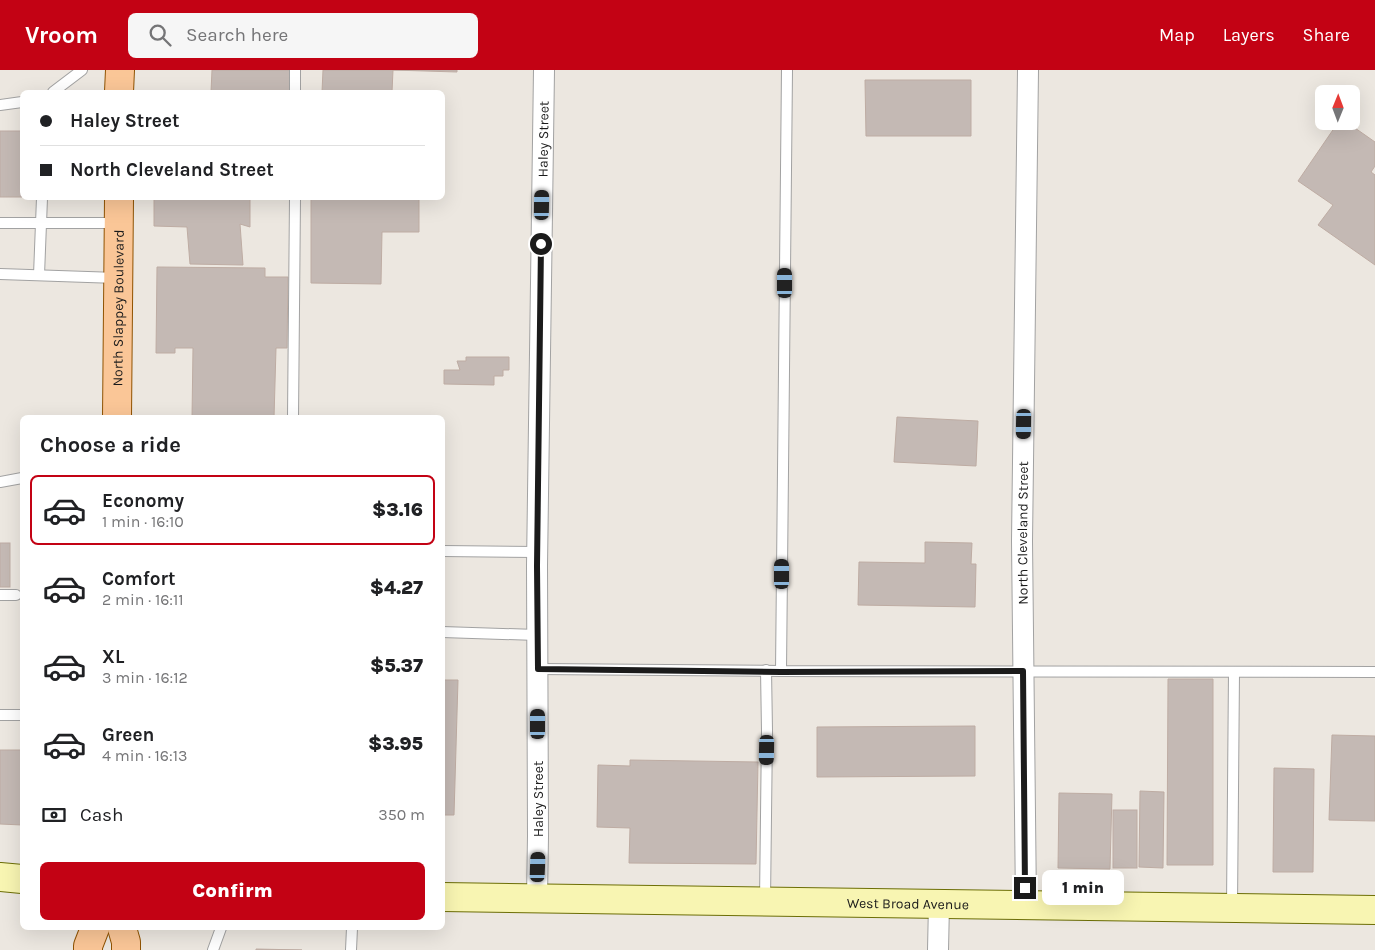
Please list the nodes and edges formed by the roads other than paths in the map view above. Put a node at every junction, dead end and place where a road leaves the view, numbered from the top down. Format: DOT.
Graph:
graph roads {
  1 [pos="82,70"];
  2 [pos="120,70"];
  3 [pos="295,70"];
  4 [pos="544,70"];
  5 [pos="787,70"];
  6 [pos="1028,70"];
  7 [pos="56,90"];
  8 [pos="120,90"];
  9 [pos="295,90"];
  10 [pos="20,102"];
  11 [pos="0,105"];
  12 [pos="42,200"];
  13 [pos="295,200"];
  14 [pos="119,210"];
  15 [pos="0,223"];
  16 [pos="41,223"];
  17 [pos="0,274"];
  18 [pos="39,275"];
  19 [pos="118,278"];
  20 [pos="117,415"];
  21 [pos="293,415"];
  22 [pos="20,478"];
  23 [pos="0,482"];
  24 [pos="445,551"];
  25 [pos="537,552"];
  26 [pos="0,595"];
  27 [pos="16,595"];
  28 [pos="445,632"];
  29 [pos="537,635"];
  30 [pos="538,669"];
  31 [pos="766,670"];
  32 [pos="1023,671"];
  33 [pos="781,672"];
  34 [pos="1234,672"];
  35 [pos="1375,672"];
  36 [pos="0,715"];
  37 [pos="20,715"];
  38 [pos="0,877"];
  39 [pos="20,879"];
  40 [pos="445,897"];
  41 [pos="537,898"];
  42 [pos="765,901"];
  43 [pos="939,904"];
  44 [pos="1026,905"];
  45 [pos="1232,908"];
  46 [pos="1375,910"];
  47 [pos="94,930"];
  48 [pos="123,930"];
  49 [pos="220,930"];
  50 [pos="352,930"];
  51 [pos="88,950"];
  52 [pos="126,950"];
  53 [pos="213,950"];
  54 [pos="352,950"];
  55 [pos="938,950"];
  1 -- 7 [label="lane"];
  2 -- 8 [label="main road"];
  3 -- 9 [label="lane"];
  4 -- 25 [label="street, Haley Street"];
  5 -- 33 [label="lane"];
  6 -- 32 [label="street, North Cleveland Street"];
  10 -- 11 [label="lane"];
  12 -- 16 [label="lane"];
  13 -- 21 [label="lane"];
  14 -- 16 [label="lane"];
  14 -- 19 [label="main road, North Slappey Boulevard"];
  15 -- 16 [label="lane"];
  16 -- 18 [label="lane"];
  17 -- 18 [label="lane"];
  18 -- 19 [label="lane"];
  19 -- 20 [label="main road, North Slappey Boulevard"];
  22 -- 23 [label="lane"];
  24 -- 25 [label="lane"];
  25 -- 29 [label="street, Haley Street"];
  26 -- 27 [label="lane"];
  28 -- 29 [label="lane"];
  29 -- 30 [label="street, Haley Street"];
  30 -- 31 [label="lane"];
  30 -- 41 [label="street, Haley Street"];
  31 -- 33 [label="lane"];
  31 -- 42 [label="lane"];
  32 -- 33 [label="lane"];
  32 -- 34 [label="lane"];
  32 -- 44 [label="street, North Cleveland Street"];
  34 -- 35 [label="lane"];
  34 -- 45 [label="lane"];
  36 -- 37 [label="lane"];
  38 -- 39 [label="main road"];
  40 -- 41 [label="main road, West Broad Avenue"];
  41 -- 42 [label="main road, West Broad Avenue"];
  42 -- 43 [label="main road, West Broad Avenue"];
  43 -- 44 [label="main road, West Broad Avenue"];
  43 -- 55 [label="street"];
  44 -- 45 [label="main road, West Broad Avenue"];
  45 -- 46 [label="main road, West Broad Avenue"];
  47 -- 51 [label="main road"];
  48 -- 52 [label="main road"];
  49 -- 53 [label="lane"];
  50 -- 54 [label="lane"];
}
